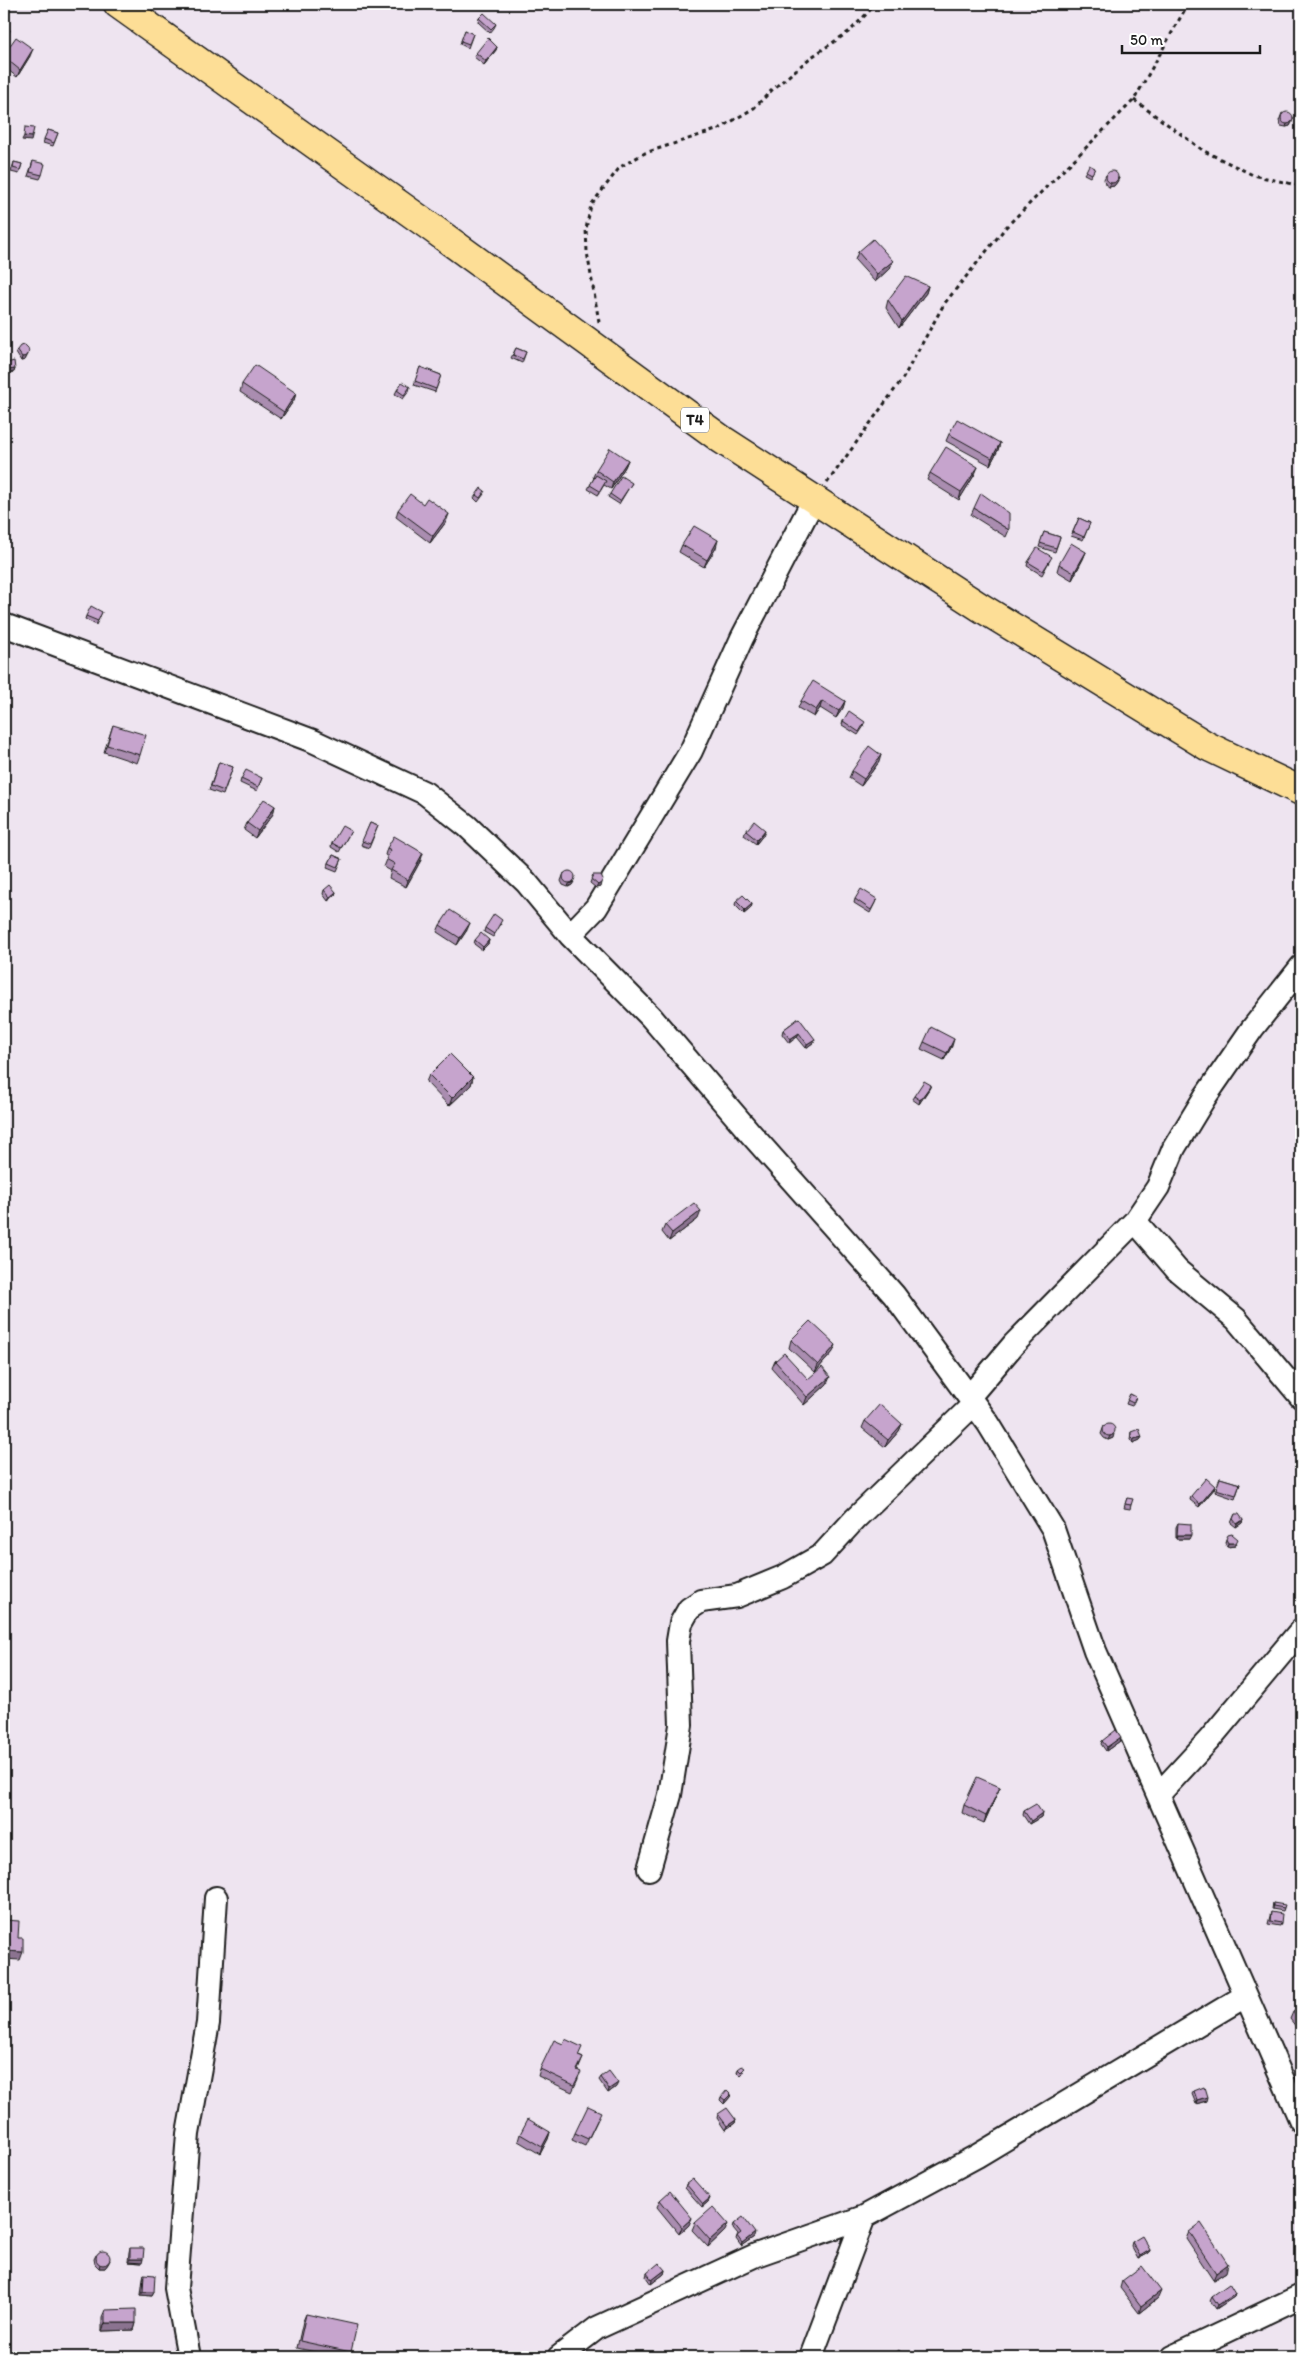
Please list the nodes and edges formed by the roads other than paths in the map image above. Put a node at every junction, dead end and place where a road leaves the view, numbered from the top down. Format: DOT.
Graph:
graph roads {
  1 [pos="118,4"];
  2 [pos="814,499"];
  3 [pos="4,625"];
  4 [pos="1301,791"];
  5 [pos="570,935"];
  6 [pos="1301,967"];
  7 [pos="1135,1221"];
  8 [pos="1301,1396"];
  9 [pos="971,1400"];
  10 [pos="1301,1630"];
  11 [pos="1158,1794"];
  12 [pos="648,1869"];
  13 [pos="216,1898"];
  14 [pos="1246,1996"];
  15 [pos="1301,2121"];
  16 [pos="864,2217"];
  17 [pos="1301,2296"];
  18 [pos="189,2357"];
  19 [pos="559,2357"];
  20 [pos="811,2357"];
  21 [pos="1172,2357"];
  1 -- 2 [label="highway, T4"];
  2 -- 4 [label="highway, T4"];
  2 -- 5 [label="street"];
  3 -- 5 [label="street"];
  5 -- 9 [label="street"];
  6 -- 7 [label="street"];
  7 -- 8 [label="street"];
  7 -- 9 [label="street"];
  9 -- 11 [label="street"];
  9 -- 12 [label="street"];
  10 -- 11 [label="street"];
  11 -- 14 [label="street"];
  13 -- 18 [label="street"];
  14 -- 15 [label="street"];
  14 -- 16 [label="street"];
  16 -- 19 [label="street"];
  16 -- 20 [label="street"];
  17 -- 21 [label="street"];
}
